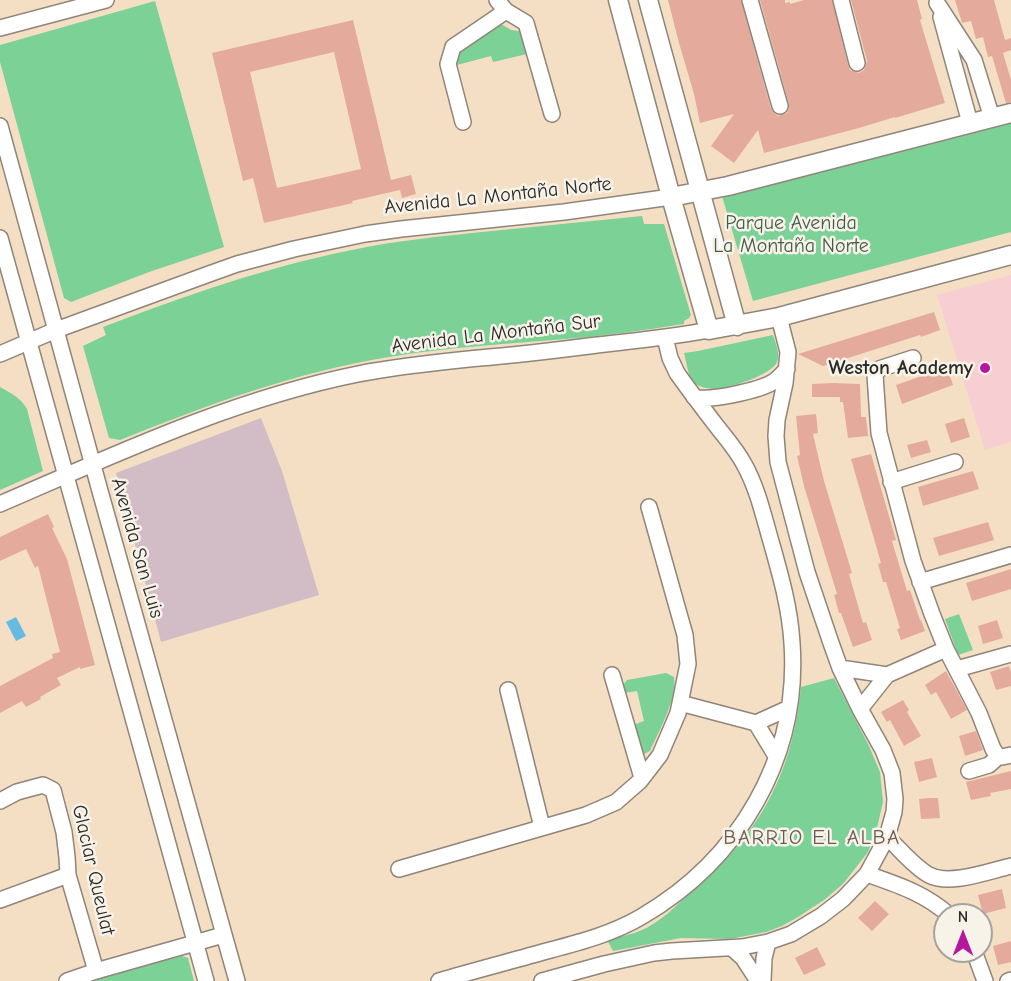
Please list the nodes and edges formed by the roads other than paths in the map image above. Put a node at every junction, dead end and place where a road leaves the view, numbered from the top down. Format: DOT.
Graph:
graph roads {
  1 [pos="106,0"];
  2 [pos="618,0"];
  3 [pos="648,0"];
  4 [pos="750,0"];
  5 [pos="840,0"];
  6 [pos="936,2"];
  7 [pos="502,5"];
  8 [pos="0,28"];
  9 [pos="858,63"];
  10 [pos="780,106"];
  11 [pos="1011,113"];
  12 [pos="552,114"];
  13 [pos="992,118"];
  14 [pos="464,122"];
  15 [pos="970,123"];
  16 [pos="0,126"];
  17 [pos="700,190"];
  18 [pos="671,197"];
  19 [pos="0,238"];
  20 [pos="1011,255"];
  21 [pos="779,317"];
  22 [pos="737,326"];
  23 [pos="56,330"];
  24 [pos="709,330"];
  25 [pos="665,337"];
  26 [pos="29,342"];
  27 [pos="0,354"];
  28 [pos="913,358"];
  29 [pos="787,369"];
  30 [pos="694,397"];
  31 [pos="955,462"];
  32 [pos="92,464"];
  33 [pos="66,475"];
  34 [pos="891,482"];
  35 [pos="0,504"];
  36 [pos="649,507"];
  37 [pos="1011,555"];
  38 [pos="920,582"];
  39 [pos="946,649"];
  40 [pos="1011,654"];
  41 [pos="840,669"];
  42 [pos="957,669"];
  43 [pos="612,675"];
  44 [pos="887,675"];
  45 [pos="508,690"];
  46 [pos="680,703"];
  47 [pos="789,708"];
  48 [pos="860,710"];
  49 [pos="756,723"];
  50 [pos="776,756"];
  51 [pos="1005,756"];
  52 [pos="969,771"];
  53 [pos="642,778"];
  54 [pos="0,801"];
  55 [pos="542,827"];
  56 [pos="887,837"];
  57 [pos="1011,866"];
  58 [pos="399,868"];
  59 [pos="867,874"];
  60 [pos="68,875"];
  61 [pos="0,900"];
  62 [pos="935,903"];
  63 [pos="224,935"];
  64 [pos="598,937"];
  65 [pos="768,942"];
  66 [pos="196,943"];
  67 [pos="732,948"];
  68 [pos="978,963"];
  69 [pos="604,964"];
  70 [pos="96,971"];
  71 [pos="67,981"];
  72 [pos="206,981"];
  73 [pos="237,981"];
  74 [pos="439,981"];
  75 [pos="542,981"];
  76 [pos="760,981"];
  77 [pos="985,981"];
  1 -- 8 [label="street"];
  2 -- 18 [label="street"];
  3 -- 17 [label="street"];
  4 -- 10 [label="street"];
  5 -- 9 [label="street"];
  6 -- 13 [label="street"];
  6 -- 15 [label="street"];
  7 -- 12 [label="street"];
  7 -- 14 [label="street"];
  11 -- 13 [label="street, Avenida La Montaña Norte"];
  13 -- 15 [label="street, Avenida La Montaña Norte"];
  15 -- 17 [label="street, Avenida La Montaña Norte"];
  16 -- 23 [label="street, Avenida San Luis"];
  17 -- 18 [label="street, Avenida La Montaña Norte"];
  17 -- 22 [label="street"];
  18 -- 23 [label="street, Avenida La Montaña Norte"];
  18 -- 24 [label="street"];
  19 -- 26 [label="street"];
  20 -- 21 [label="street, Avenida La Montaña Sur"];
  21 -- 22 [label="street, Avenida La Montaña Sur"];
  21 -- 29 [label="street"];
  22 -- 24 [label="street, Avenida La Montaña Sur"];
  23 -- 26 [label="street, Avenida La Montaña Norte"];
  23 -- 32 [label="street, Avenida San Luis"];
  24 -- 25 [label="street, Avenida La Montaña Sur"];
  25 -- 30 [label="street"];
  25 -- 32 [label="street, Avenida La Montaña Sur"];
  26 -- 27 [label="street, Avenida La Montaña Norte"];
  26 -- 33 [label="street"];
  28 -- 34 [label="street"];
  29 -- 30 [label="street"];
  29 -- 41 [label="street"];
  30 -- 47 [label="street"];
  31 -- 34 [label="street"];
  32 -- 33 [label="street, Avenida La Montaña Sur"];
  32 -- 63 [label="street, Avenida San Luis"];
  33 -- 35 [label="street, Avenida La Montaña Sur"];
  33 -- 66 [label="street"];
  34 -- 38 [label="street"];
  36 -- 46 [label="street"];
  37 -- 38 [label="street"];
  38 -- 39 [label="street"];
  39 -- 42 [label="street"];
  39 -- 44 [label="street"];
  40 -- 42 [label="street"];
  41 -- 44 [label="street"];
  41 -- 48 [label="street"];
  42 -- 51 [label="street"];
  43 -- 53 [label="street"];
  44 -- 48 [label="street"];
  45 -- 55 [label="street"];
  46 -- 49 [label="street"];
  46 -- 53 [label="street"];
  47 -- 49 [label="street"];
  47 -- 50 [label="street"];
  48 -- 56 [label="street"];
  49 -- 50 [label="street"];
  50 -- 64 [label="street"];
  51 -- 52 [label="street"];
  53 -- 55 [label="street"];
  54 -- 60 [label="street, Glaciar Queulat"];
  55 -- 58 [label="street"];
  56 -- 57 [label="street"];
  56 -- 59 [label="street"];
  59 -- 62 [label="street"];
  59 -- 65 [label="street"];
  60 -- 61 [label="street"];
  60 -- 70 [label="street, Glaciar Queulat"];
  63 -- 66 [label="street"];
  63 -- 73 [label="street, Avenida San Luis"];
  64 -- 69 [label="street"];
  64 -- 74 [label="street"];
  65 -- 67 [label="street"];
  65 -- 76 [label="street"];
  66 -- 70 [label="street"];
  66 -- 72 [label="street"];
  67 -- 69 [label="street"];
  67 -- 76 [label="street"];
  68 -- 77 [label="street"];
  69 -- 75 [label="street"];
  70 -- 71 [label="street"];
}
